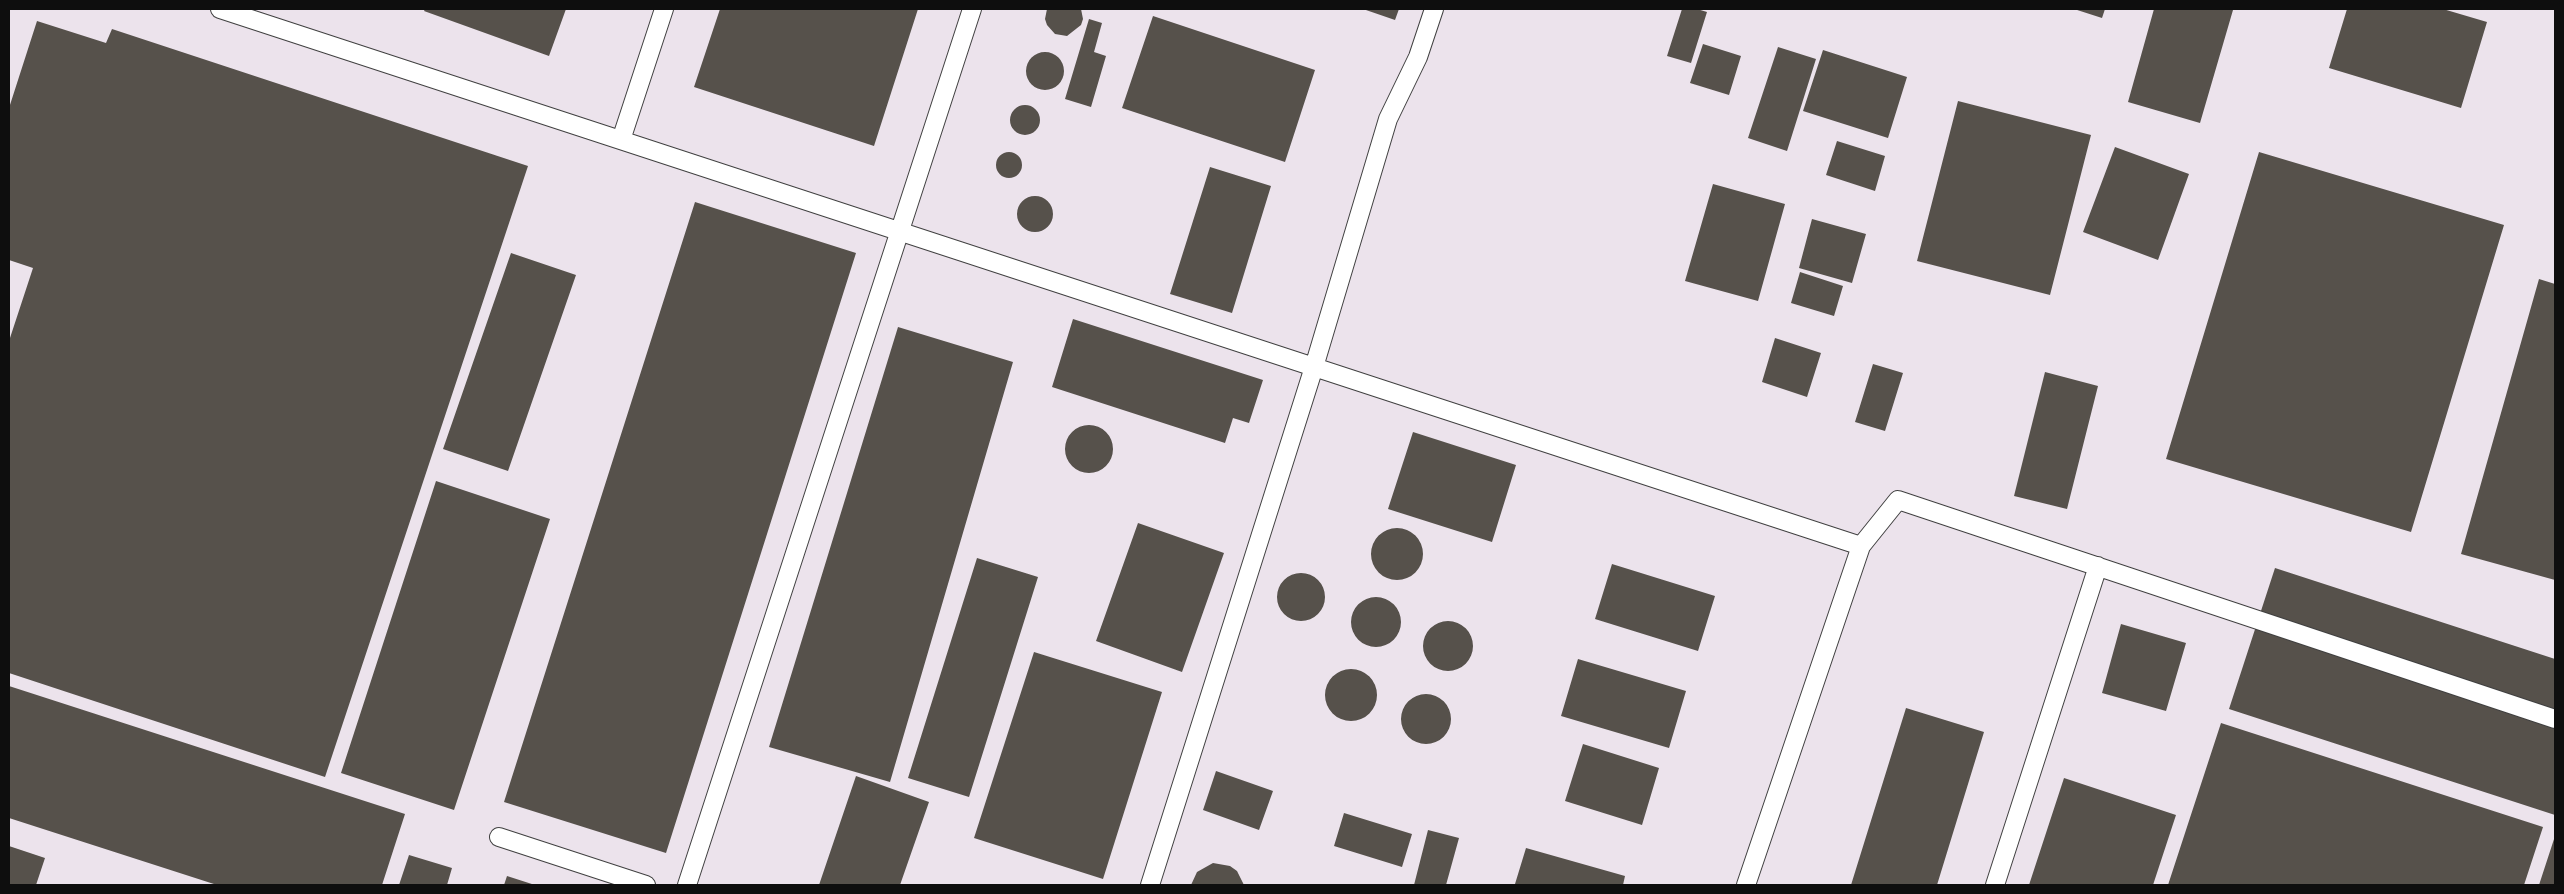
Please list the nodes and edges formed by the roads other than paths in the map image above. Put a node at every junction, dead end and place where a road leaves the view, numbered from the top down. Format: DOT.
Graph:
graph roads {
  1 [pos="220,9"];
  2 [pos="664,9"];
  3 [pos="972,9"];
  4 [pos="1434,9"];
  5 [pos="621,140"];
  6 [pos="900,231"];
  7 [pos="1314,366"];
  8 [pos="1861,546"];
  9 [pos="2098,566"];
  10 [pos="2555,718"];
  11 [pos="499,837"];
  12 [pos="646,885"];
  13 [pos="687,885"];
  14 [pos="1150,885"];
  15 [pos="1746,885"];
  16 [pos="1995,885"];
  1 -- 5 [label="lane"];
  2 -- 5 [label="lane"];
  3 -- 6 [label="lane"];
  4 -- 7 [label="lane"];
  5 -- 6 [label="lane"];
  6 -- 7 [label="lane"];
  6 -- 13 [label="lane"];
  7 -- 8 [label="lane"];
  7 -- 14 [label="lane"];
  8 -- 9 [label="lane"];
  8 -- 15 [label="lane"];
  9 -- 10 [label="lane"];
  9 -- 16 [label="lane"];
  11 -- 12 [label="lane"];
}
